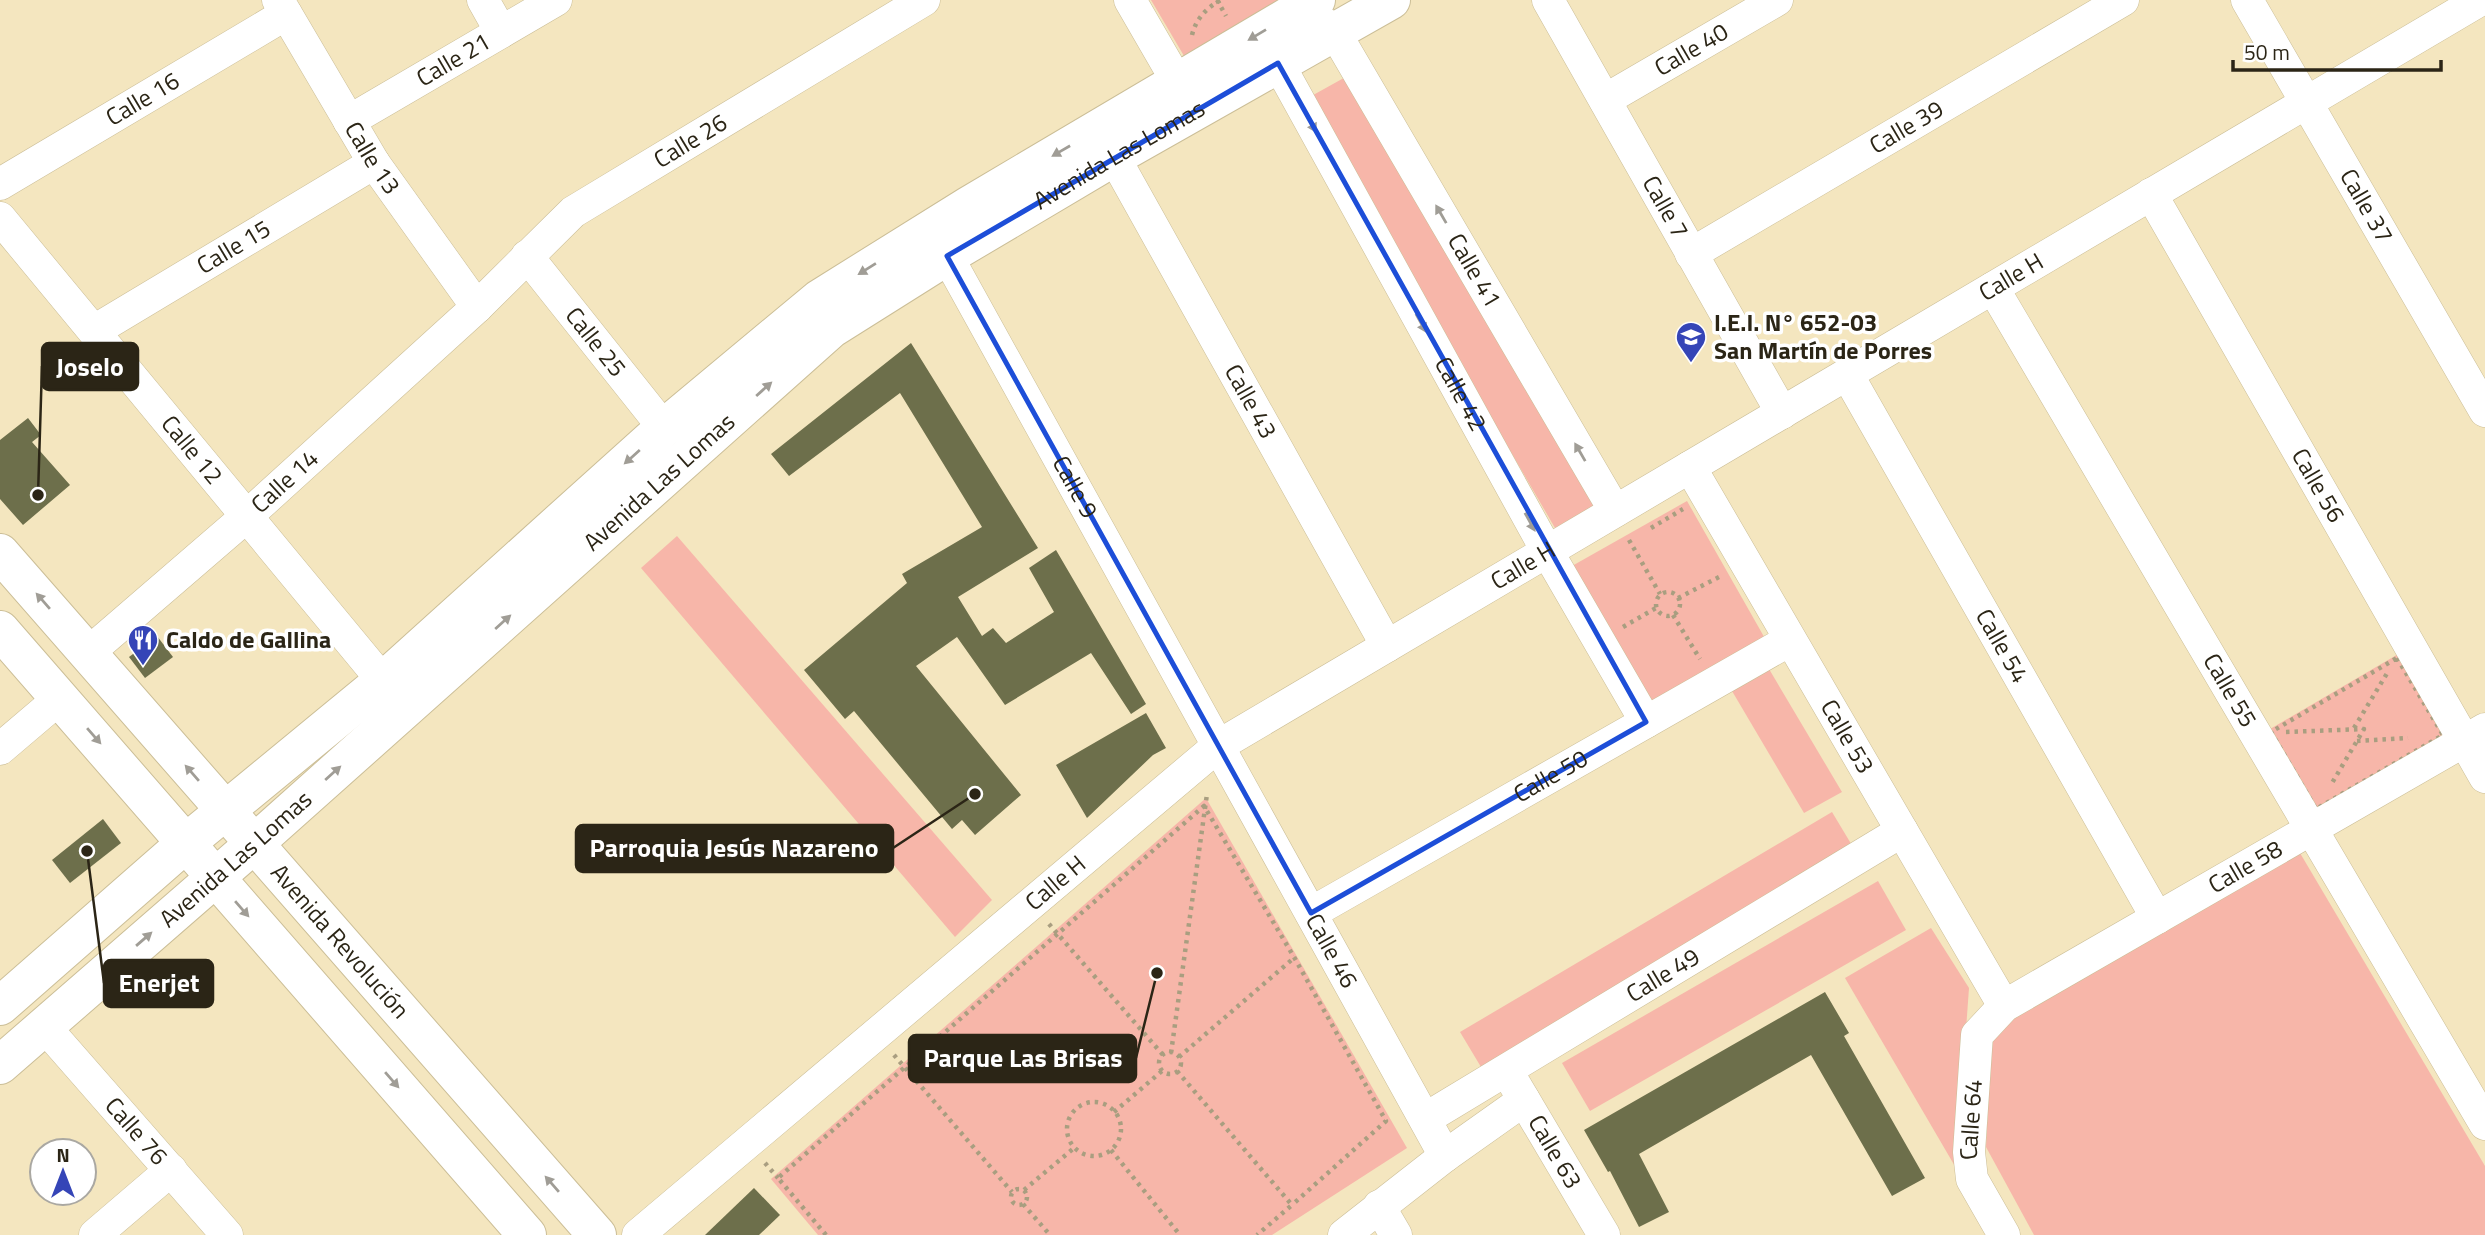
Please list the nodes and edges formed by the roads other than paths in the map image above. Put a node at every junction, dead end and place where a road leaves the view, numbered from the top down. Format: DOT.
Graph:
graph roads {
  1 [pos="483,0"];
  2 [pos="556,0"];
  3 [pos="924,0"];
  4 [pos="1130,0"];
  5 [pos="1391,0"];
  6 [pos="1548,0"];
  7 [pos="1777,0"];
  8 [pos="2123,0"];
  9 [pos="2247,0"];
  10 [pos="2483,0"];
  11 [pos="282,7"];
  12 [pos="1313,9"];
  13 [pos="502,32"];
  14 [pos="1278,64"];
  15 [pos="1178,83"];
  16 [pos="1605,100"];
  17 [pos="2307,103"];
  18 [pos="349,121"];
  19 [pos="1114,157"];
  20 [pos="374,163"];
  21 [pos="0,184"];
  22 [pos="2151,194"];
  23 [pos="0,218"];
  24 [pos="940,242"];
  25 [pos="1691,254"];
  26 [pos="527,256"];
  27 [pos="1993,288"];
  28 [pos="477,307"];
  29 [pos="94,331"];
  30 [pos="1847,374"];
  31 [pos="2485,411"];
  32 [pos="1782,413"];
  33 [pos="664,428"];
  34 [pos="1690,467"];
  35 [pos="1615,511"];
  36 [pos="247,516"];
  37 [pos="1547,551"];
  38 [pos="0,553"];
  39 [pos="0,630"];
  40 [pos="1790,640"];
  41 [pos="1387,646"];
  42 [pos="88,653"];
  43 [pos="383,681"];
  44 [pos="60,698"];
  45 [pos="1646,722"];
  46 [pos="2474,735"];
  47 [pos="1218,746"];
  48 [pos="0,749"];
  49 [pos="2485,777"];
  50 [pos="225,812"];
  51 [pos="2314,815"];
  52 [pos="1902,831"];
  53 [pos="186,843"];
  54 [pos="255,843"];
  55 [pos="215,877"];
  56 [pos="2157,918"];
  57 [pos="1316,923"];
  58 [pos="3,998"];
  59 [pos="2004,1006"];
  60 [pos="44,1026"];
  61 [pos="0,1065"];
  62 [pos="1506,1070"];
  63 [pos="2476,1089"];
  64 [pos="1524,1100"];
  65 [pos="1425,1119"];
  66 [pos="2485,1124"];
  67 [pos="1445,1156"];
  68 [pos="171,1170"];
  69 [pos="1379,1206"];
  70 [pos="95,1235"];
  71 [pos="227,1235"];
  72 [pos="527,1235"];
  73 [pos="597,1235"];
  74 [pos="638,1235"];
  75 [pos="1343,1235"];
  76 [pos="1396,1235"];
  77 [pos="1604,1235"];
  78 [pos="2004,1235"];
  1 -- 13 [label="street"];
  2 -- 13 [label="street, Calle 21"];
  3 -- 26 [label="street, Calle 26"];
  4 -- 15 [label="street"];
  5 -- 12 [label="street, Avenida Las Lomas"];
  6 -- 16 [label="street, Calle 7"];
  7 -- 16 [label="street, Calle 40"];
  8 -- 25 [label="street, Calle 39"];
  9 -- 17 [label="street, Calle 37"];
  10 -- 17 [label="street, Calle H"];
  11 -- 18 [label="street, Calle 13"];
  11 -- 21 [label="street, Calle 16"];
  12 -- 14 [label="street, Avenida Las Lomas"];
  12 -- 15 [label="street, Avenida Las Lomas, one-way"];
  35 -- 12 [label="street, Calle 41, one-way"];
  13 -- 18 [label="street, Calle 21"];
  14 -- 19 [label="street, Avenida Las Lomas"];
  14 -- 37 [label="street, Calle 42, one-way"];
  15 -- 24 [label="street, Avenida Las Lomas, one-way"];
  16 -- 25 [label="street, Calle 7"];
  17 -- 22 [label="street, Calle H"];
  17 -- 31 [label="street, Calle 37"];
  18 -- 20 [label="street, Calle 13"];
  19 -- 24 [label="street, Avenida Las Lomas"];
  19 -- 41 [label="street, Calle 43"];
  20 -- 28 [label="street, Calle 13"];
  20 -- 29 [label="street, Calle 15"];
  22 -- 27 [label="street, Calle H"];
  22 -- 46 [label="street, Calle 56"];
  23 -- 29 [label="street, Calle 12"];
  24 -- 33 [label="street, Avenida Las Lomas, one-way"];
  24 -- 47 [label="street, Calle 9"];
  54 -- 24 [label="street, Avenida Las Lomas, one-way"];
  25 -- 32 [label="street, Calle 7"];
  26 -- 28 [label="street, Calle 26"];
  26 -- 33 [label="street, Calle 25"];
  27 -- 30 [label="street, Calle H"];
  27 -- 51 [label="street, Calle 55"];
  28 -- 36 [label="street, Calle 14"];
  29 -- 36 [label="street, Calle 12"];
  30 -- 32 [label="street, Calle H"];
  30 -- 56 [label="street, Calle 54"];
  32 -- 34 [label="street, Calle H"];
  33 -- 43 [label="street, Avenida Las Lomas, one-way"];
  34 -- 35 [label="street, Calle H"];
  34 -- 40 [label="street, Calle 53"];
  35 -- 37 [label="street, Calle H"];
  36 -- 42 [label="street, Calle 14"];
  36 -- 43 [label="street, Calle 12"];
  37 -- 41 [label="street, Calle H"];
  37 -- 45 [label="street, Calle 42"];
  42 -- 38 [label="street, Avenida Revolución, one-way"];
  39 -- 44 [label="street"];
  40 -- 45 [label="street, Calle 50"];
  40 -- 52 [label="street, Calle 53"];
  41 -- 47 [label="street, Calle H"];
  50 -- 42 [label="street, Avenida Revolución, one-way"];
  43 -- 50 [label="street, Avenida Las Lomas"];
  44 -- 48 [label="street"];
  44 -- 53 [label="street, one-way"];
  45 -- 57 [label="street, Calle 50"];
  46 -- 49 [label="street, Calle 56"];
  46 -- 51 [label="street, Calle 58"];
  47 -- 57 [label="street, Calle 46"];
  47 -- 74 [label="street, Calle H"];
  50 -- 53 [label="street, Avenida Las Lomas"];
  50 -- 54 [label="street, Avenida Revolución"];
  51 -- 56 [label="street, Calle 58"];
  51 -- 63 [label="street, Calle 55"];
  52 -- 59 [label="street, Calle 53"];
  52 -- 62 [label="street, Calle 49"];
  53 -- 55 [label="street"];
  53 -- 58 [label="street, Avenida Las Lomas"];
  54 -- 55 [label="street, Avenida Las Lomas"];
  73 -- 54 [label="street, Avenida Revolución, one-way"];
  60 -- 55 [label="street, Avenida Las Lomas, one-way"];
  55 -- 72 [label="street, one-way"];
  56 -- 59 [label="street, Calle 58"];
  57 -- 65 [label="street, Calle 46"];
  59 -- 78 [label="street, Calle 64"];
  60 -- 61 [label="street, Avenida Las Lomas"];
  60 -- 68 [label="street, Calle 76"];
  62 -- 64 [label="street, Calle 63"];
  62 -- 65 [label="street, Calle 49"];
  63 -- 66 [label="street, Calle 55"];
  64 -- 67 [label="street"];
  64 -- 77 [label="street, Calle 63"];
  65 -- 67 [label="street, Calle 46"];
  67 -- 69 [label="street"];
  68 -- 70 [label="street"];
  68 -- 71 [label="street, Calle 76"];
  69 -- 75 [label="street"];
  69 -- 76 [label="street"];
}
